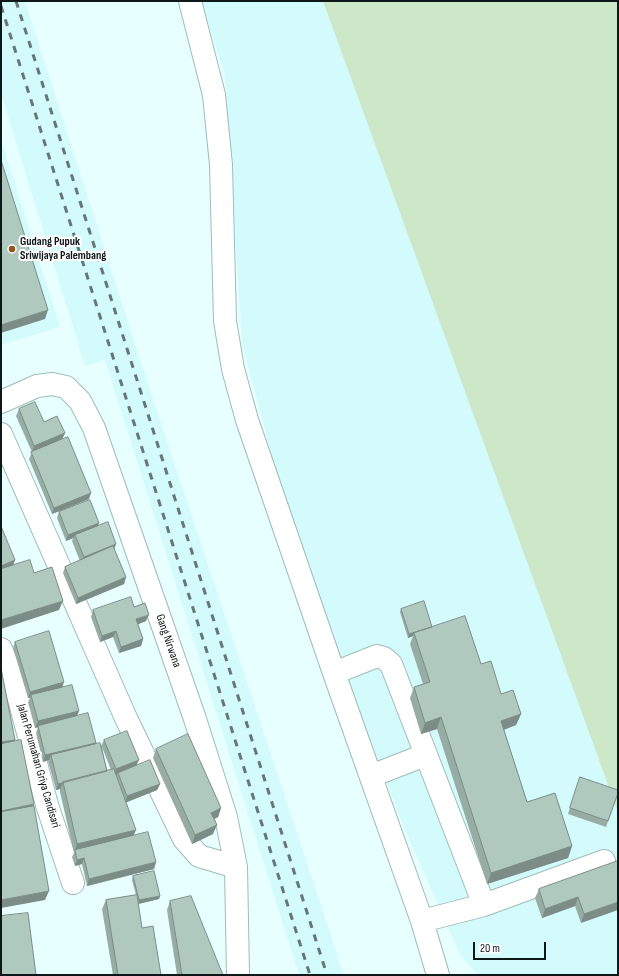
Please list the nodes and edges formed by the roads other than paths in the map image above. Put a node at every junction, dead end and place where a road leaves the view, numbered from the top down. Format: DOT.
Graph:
graph roads {
  1 [pos="190,1"];
  2 [pos="1,402"];
  3 [pos="1,434"];
  4 [pos="1,649"];
  5 [pos="334,673"];
  6 [pos="425,755"];
  7 [pos="371,776"];
  8 [pos="604,861"];
  9 [pos="236,867"];
  10 [pos="73,883"];
  11 [pos="484,905"];
  12 [pos="422,922"];
  13 [pos="238,975"];
  14 [pos="438,975"];
  1 -- 5 [label="street"];
  2 -- 9 [label="street, Gang Nirwana"];
  3 -- 9 [label="street"];
  4 -- 10 [label="street, Jalan Perumahan Griya Candisari"];
  5 -- 6 [label="street"];
  5 -- 7 [label="street"];
  6 -- 7 [label="street"];
  6 -- 11 [label="street"];
  7 -- 12 [label="street"];
  8 -- 11 [label="street"];
  9 -- 13 [label="street, Gang Nirwana"];
  11 -- 12 [label="street"];
  12 -- 14 [label="street"];
}
